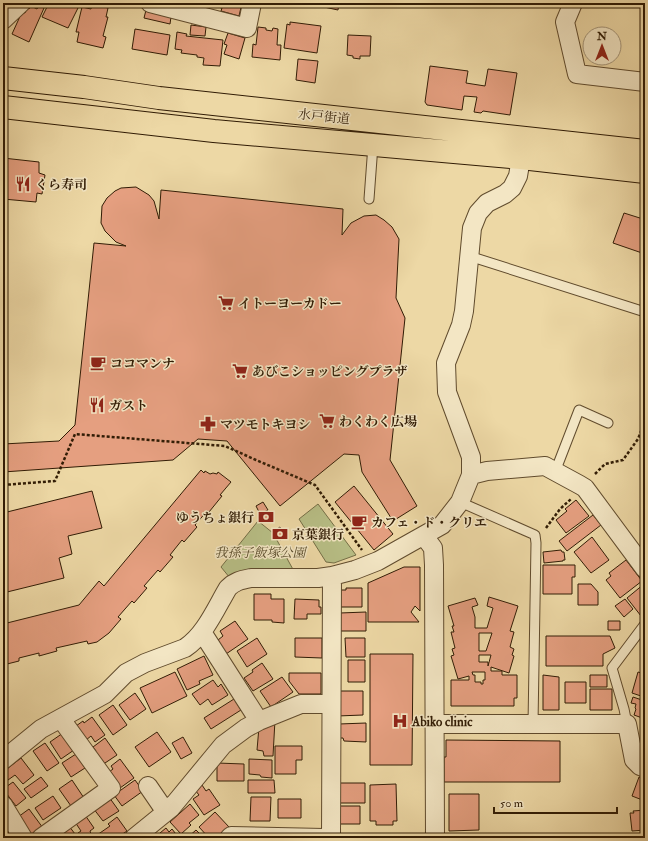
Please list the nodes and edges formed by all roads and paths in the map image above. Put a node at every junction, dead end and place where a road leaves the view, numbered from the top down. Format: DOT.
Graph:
graph roads {
  1 [pos="21,3"];
  2 [pos="150,3"];
  3 [pos="252,3"];
  4 [pos="573,3"];
  5 [pos="3,20"];
  6 [pos="3,78"];
  7 [pos="645,82"];
  8 [pos="3,107"];
  9 [pos="373,145"];
  10 [pos="645,151"];
  11 [pos="521,158"];
  12 [pos="645,172"];
  13 [pos="369,200"];
  14 [pos="469,256"];
  15 [pos="645,312"];
  16 [pos="645,422"];
  17 [pos="608,423"];
  18 [pos="555,472"];
  19 [pos="471,475"];
  20 [pos="3,485"];
  21 [pos="585,488"];
  22 [pos="460,502"];
  23 [pos="424,536"];
  24 [pos="535,538"];
  25 [pos="364,552"];
  26 [pos="643,563"];
  27 [pos="332,576"];
  28 [pos="645,624"];
  29 [pos="202,632"];
  30 [pos="331,704"];
  31 [pos="61,719"];
  32 [pos="259,721"];
  33 [pos="435,724"];
  34 [pos="534,724"];
  35 [pos="627,724"];
  36 [pos="3,760"];
  37 [pos="645,768"];
  38 [pos="148,786"];
  39 [pos="3,805"];
  40 [pos="171,808"];
  41 [pos="23,838"];
  42 [pos="41,838"];
  43 [pos="134,838"];
  44 [pos="229,838"];
  45 [pos="324,838"];
  46 [pos="331,838"];
  47 [pos="435,838"];
  1 -- 5 [label="street"];
  2 -- 3 [label="street"];
  4 -- 7 [label="street"];
  6 -- 10 [label="highway, 水戸街道"];
  8 -- 9 [label="highway, 水戸街道"];
  9 -- 11 [label="highway, 水戸街道"];
  9 -- 13 [label="lane"];
  11 -- 12 [label="highway, 水戸街道"];
  11 -- 14 [label="street"];
  14 -- 15 [label="lane"];
  14 -- 19 [label="street"];
  16 -- 21 [label="path"];
  17 -- 18 [label="lane"];
  18 -- 19 [label="street"];
  18 -- 21 [label="street"];
  19 -- 22 [label="street"];
  20 -- 25 [label="path"];
  21 -- 24 [label="path"];
  21 -- 26 [label="street"];
  22 -- 23 [label="street"];
  22 -- 24 [label="lane"];
  23 -- 27 [label="street"];
  23 -- 33 [label="street"];
  24 -- 34 [label="lane"];
  27 -- 29 [label="street"];
  27 -- 30 [label="street"];
  28 -- 35 [label="lane"];
  29 -- 31 [label="street"];
  29 -- 32 [label="street"];
  30 -- 32 [label="street"];
  30 -- 46 [label="street"];
  31 -- 36 [label="street"];
  31 -- 42 [label="street"];
  32 -- 40 [label="street"];
  33 -- 34 [label="street"];
  33 -- 47 [label="street"];
  34 -- 35 [label="street"];
  35 -- 37 [label="street"];
  38 -- 40 [label="street"];
  39 -- 41 [label="street"];
  40 -- 43 [label="street"];
  44 -- 45 [label="street"];
}
